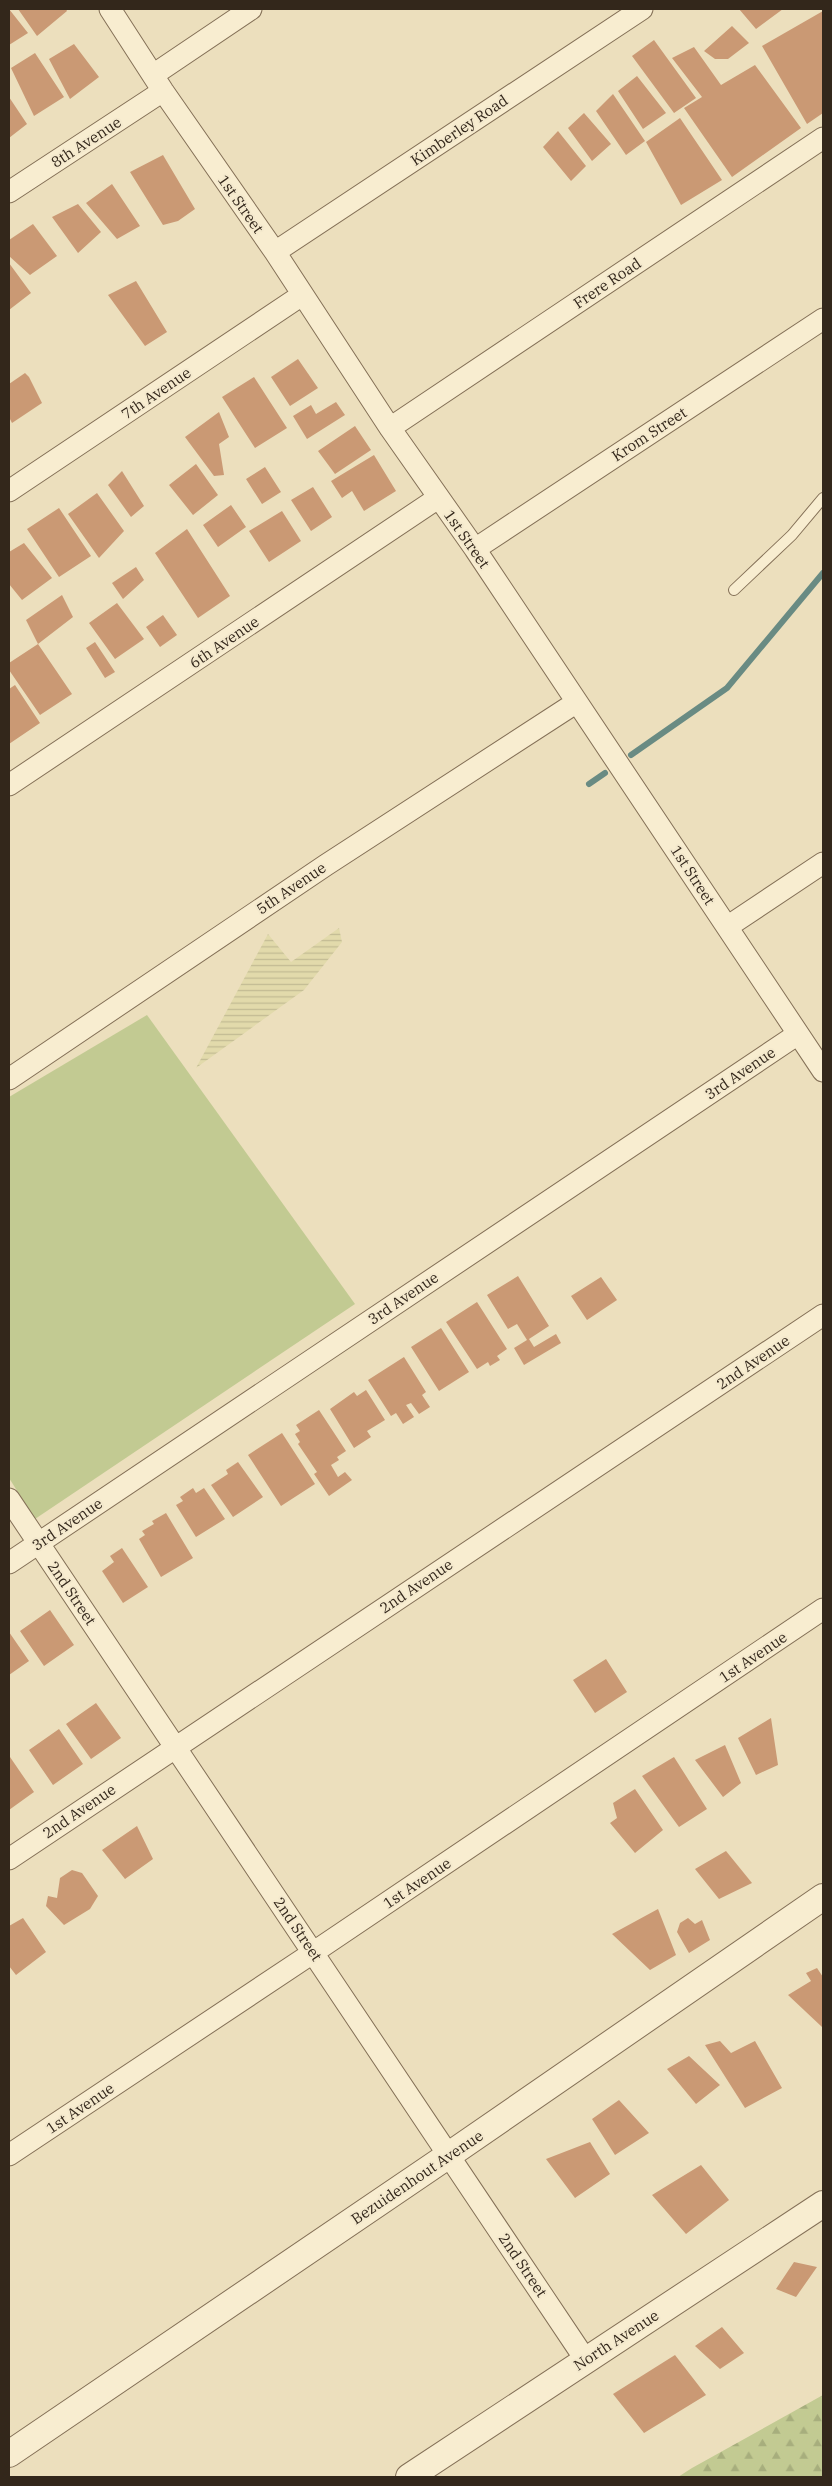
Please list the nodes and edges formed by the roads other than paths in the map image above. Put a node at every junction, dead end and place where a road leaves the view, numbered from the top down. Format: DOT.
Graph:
graph roads {
  1 [pos="110,9"];
  2 [pos="251,9"];
  3 [pos="642,9"];
  4 [pos="158,83"];
  5 [pos="823,138"];
  6 [pos="9,192"];
  7 [pos="275,252"];
  8 [pos="302,295"];
  9 [pos="823,319"];
  10 [pos="390,428"];
  11 [pos="9,491"];
  12 [pos="438,498"];
  13 [pos="823,498"];
  14 [pos="475,549"];
  15 [pos="734,590"];
  16 [pos="577,702"];
  17 [pos="9,785"];
  18 [pos="823,863"];
  19 [pos="727,927"];
  20 [pos="798,1034"];
  21 [pos="823,1071"];
  22 [pos="9,1079"];
  23 [pos="823,1315"];
  24 [pos="9,1499"];
  25 [pos="38,1543"];
  26 [pos="9,1563"];
  27 [pos="823,1609"];
  28 [pos="174,1747"];
  29 [pos="9,1858"];
  30 [pos="823,1897"];
  31 [pos="314,1952"];
  32 [pos="9,2155"];
  33 [pos="449,2155"];
  34 [pos="823,2204"];
  35 [pos="585,2359"];
  36 [pos="9,2454"];
  37 [pos="409,2477"];
  1 -- 4 [label="street, 1st Street"];
  2 -- 4 [label="street, 8th Avenue"];
  3 -- 7 [label="street, Kimberley Road"];
  4 -- 6 [label="street, 8th Avenue"];
  4 -- 7 [label="street, 1st Street"];
  5 -- 10 [label="street, Frere Road"];
  7 -- 8 [label="street, 1st Street"];
  8 -- 10 [label="street, 1st Street"];
  8 -- 11 [label="street, 7th Avenue"];
  9 -- 14 [label="street, Krom Street"];
  10 -- 12 [label="street, 1st Street"];
  12 -- 14 [label="street, 1st Street"];
  12 -- 17 [label="street, 6th Avenue"];
  13 -- 15 [label="lane"];
  14 -- 16 [label="street, 1st Street"];
  16 -- 19 [label="street, 1st Street"];
  16 -- 22 [label="street, 5th Avenue"];
  18 -- 19 [label="street"];
  19 -- 20 [label="street, 1st Street"];
  20 -- 21 [label="street, 1st Street"];
  20 -- 25 [label="street, 3rd Avenue"];
  23 -- 28 [label="street, 2nd Avenue"];
  24 -- 25 [label="street, 2nd Street"];
  25 -- 26 [label="street, 3rd Avenue"];
  25 -- 28 [label="street, 2nd Street"];
  27 -- 31 [label="street, 1st Avenue"];
  28 -- 29 [label="street, 2nd Avenue"];
  28 -- 31 [label="street, 2nd Street"];
  30 -- 33 [label="street, Bezuidenhout Avenue"];
  31 -- 32 [label="street, 1st Avenue"];
  31 -- 33 [label="street, 2nd Street"];
  33 -- 35 [label="street, 2nd Street"];
  33 -- 36 [label="street, Bezuidenhout Avenue"];
  34 -- 35 [label="street, North Avenue"];
  35 -- 37 [label="street, North Avenue"];
}
